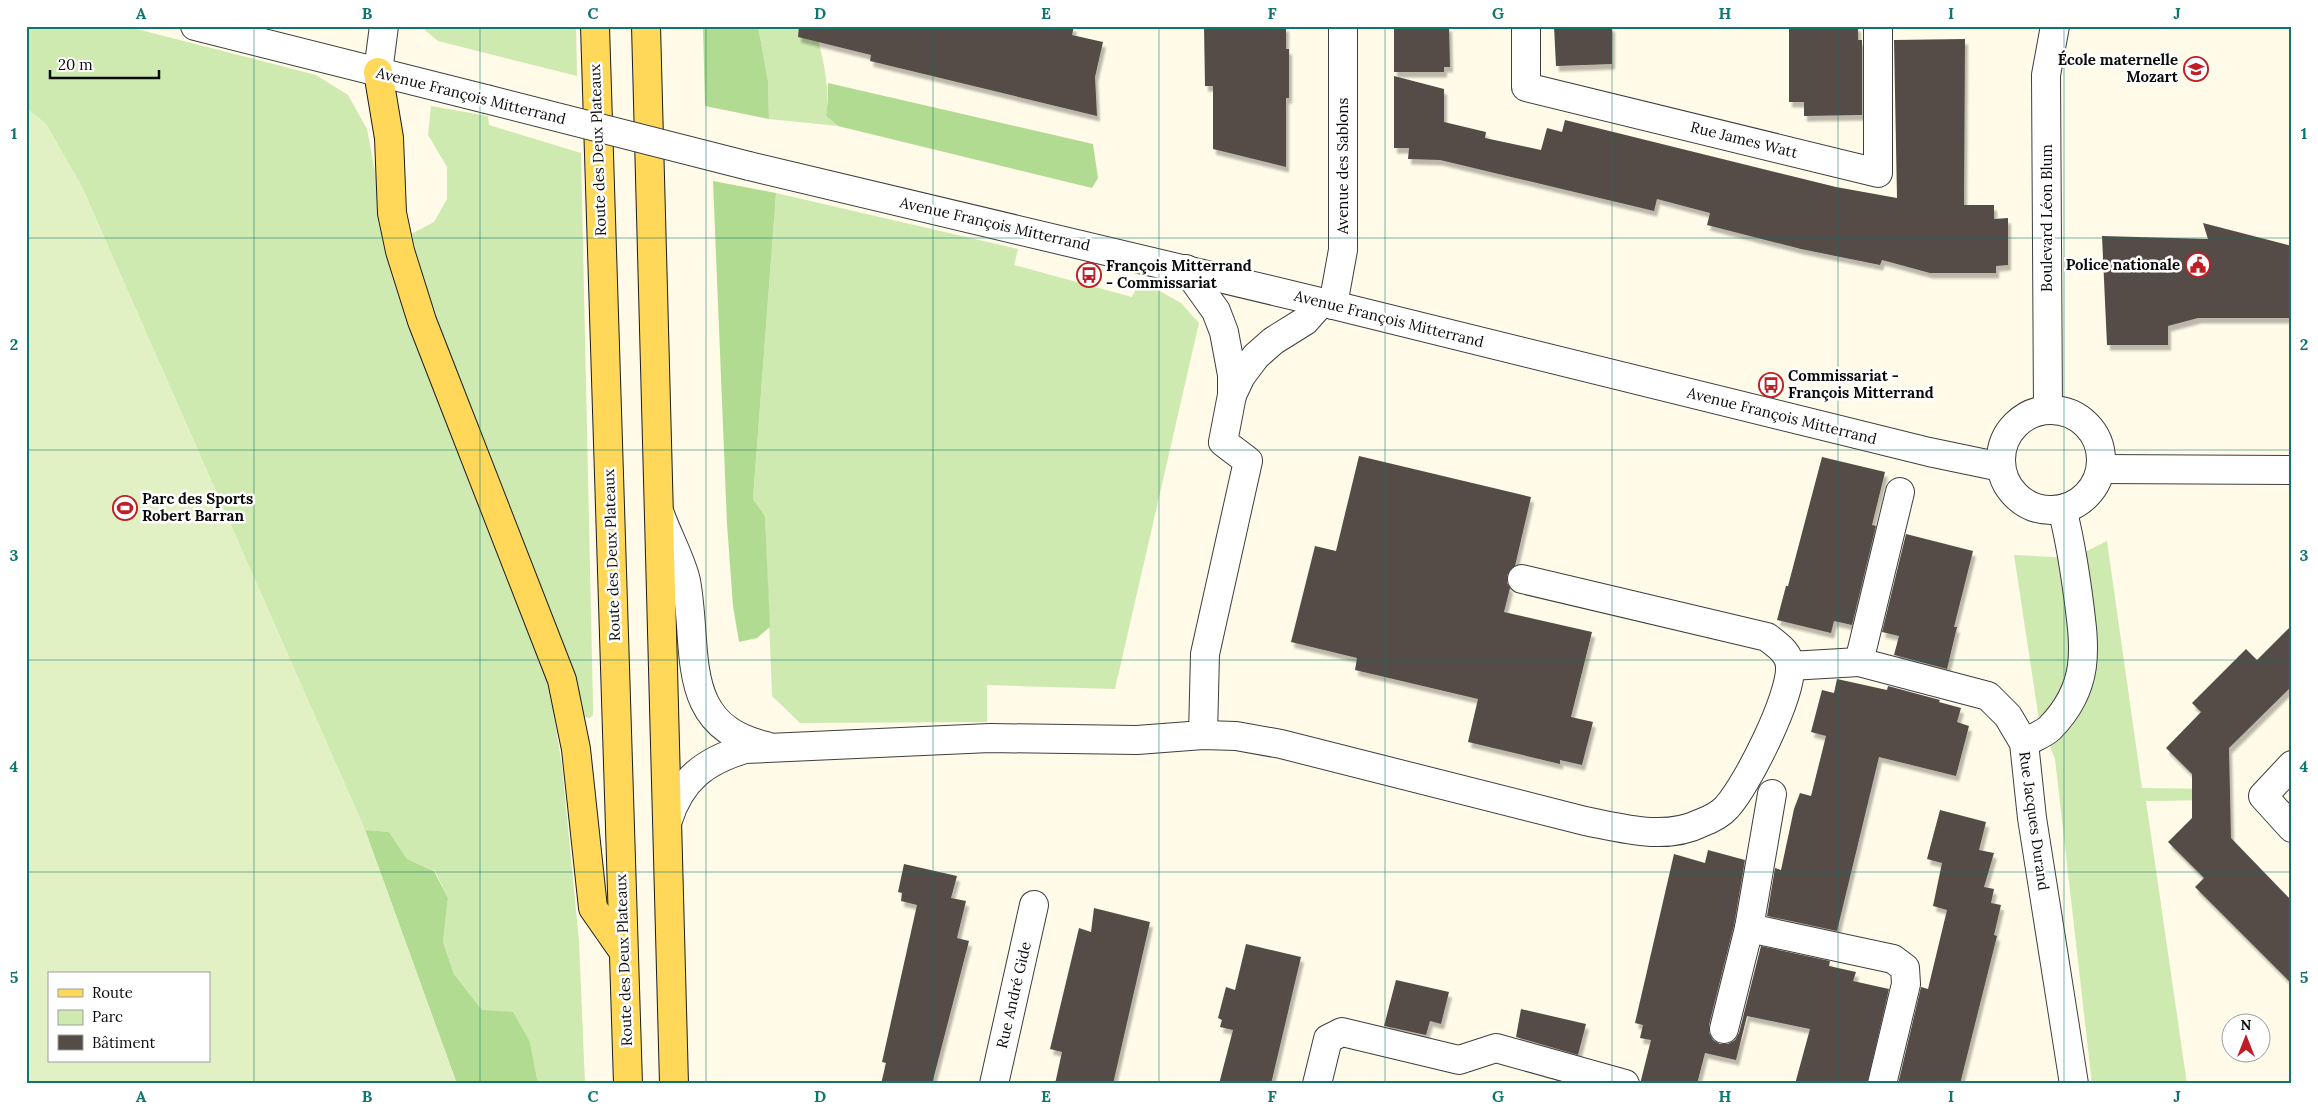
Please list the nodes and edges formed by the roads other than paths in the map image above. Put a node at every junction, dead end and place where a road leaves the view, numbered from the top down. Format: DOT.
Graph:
graph roads {
  1 [pos="195,26"];
  2 [pos="384,26"];
  3 [pos="595,26"];
  4 [pos="646,26"];
  5 [pos="1343,26"];
  6 [pos="1526,26"];
  7 [pos="1878,26"];
  8 [pos="2054,26"];
  9 [pos="378,72"];
  10 [pos="1186,269"];
  11 [pos="1327,304"];
  12 [pos="1232,395"];
  13 [pos="2048,410"];
  14 [pos="2001,467"];
  15 [pos="2101,470"];
  16 [pos="2292,470"];
  17 [pos="1900,492"];
  18 [pos="2062,509"];
  19 [pos="660,513"];
  20 [pos="1522,580"];
  21 [pos="1860,662"];
  22 [pos="1790,666"];
  23 [pos="1203,735"];
  24 [pos="2024,743"];
  25 [pos="770,747"];
  26 [pos="2292,765"];
  27 [pos="1772,794"];
  28 [pos="668,820"];
  29 [pos="2292,828"];
  30 [pos="1034,905"];
  31 [pos="1749,928"];
  32 [pos="623,951"];
  33 [pos="1724,1029"];
  34 [pos="628,1084"];
  35 [pos="674,1084"];
  36 [pos="994,1084"];
  37 [pos="1317,1084"];
  38 [pos="1625,1084"];
  39 [pos="1882,1084"];
  40 [pos="2074,1084"];
  1 -- 9 [label="street, Avenue François Mitterrand"];
  2 -- 9 [label="street"];
  3 -- 32 [label="main road, Route des Deux Plateaux"];
  4 -- 19 [label="main road"];
  5 -- 11 [label="street, Avenue des Sablons"];
  6 -- 7 [label="street, Rue James Watt"];
  8 -- 13 [label="street, Boulevard Léon Blum"];
  9 -- 10 [label="street, Avenue François Mitterrand, bridge"];
  9 -- 32 [label="main road"];
  10 -- 11 [label="street, Avenue François Mitterrand"];
  10 -- 12 [label="street"];
  11 -- 12 [label="street"];
  11 -- 14 [label="street, Avenue François Mitterrand"];
  12 -- 23 [label="street"];
  13 -- 14 [label="street"];
  13 -- 15 [label="street"];
  14 -- 18 [label="street"];
  15 -- 16 [label="street"];
  15 -- 18 [label="street"];
  17 -- 21 [label="street"];
  18 -- 24 [label="street"];
  19 -- 25 [label="street"];
  19 -- 28 [label="main road"];
  20 -- 22 [label="street"];
  21 -- 22 [label="street, Rue Jacques Durand"];
  21 -- 24 [label="street, Rue Jacques Durand"];
  22 -- 23 [label="street"];
  23 -- 25 [label="street"];
  24 -- 40 [label="street, Rue Jacques Durand"];
  25 -- 28 [label="street"];
  26 -- 29 [label="street"];
  27 -- 31 [label="street"];
  28 -- 35 [label="main road"];
  30 -- 36 [label="street, Rue André Gide"];
  31 -- 33 [label="street"];
  31 -- 39 [label="street"];
  32 -- 34 [label="main road, Route des Deux Plateaux"];
  37 -- 38 [label="street"];
}
